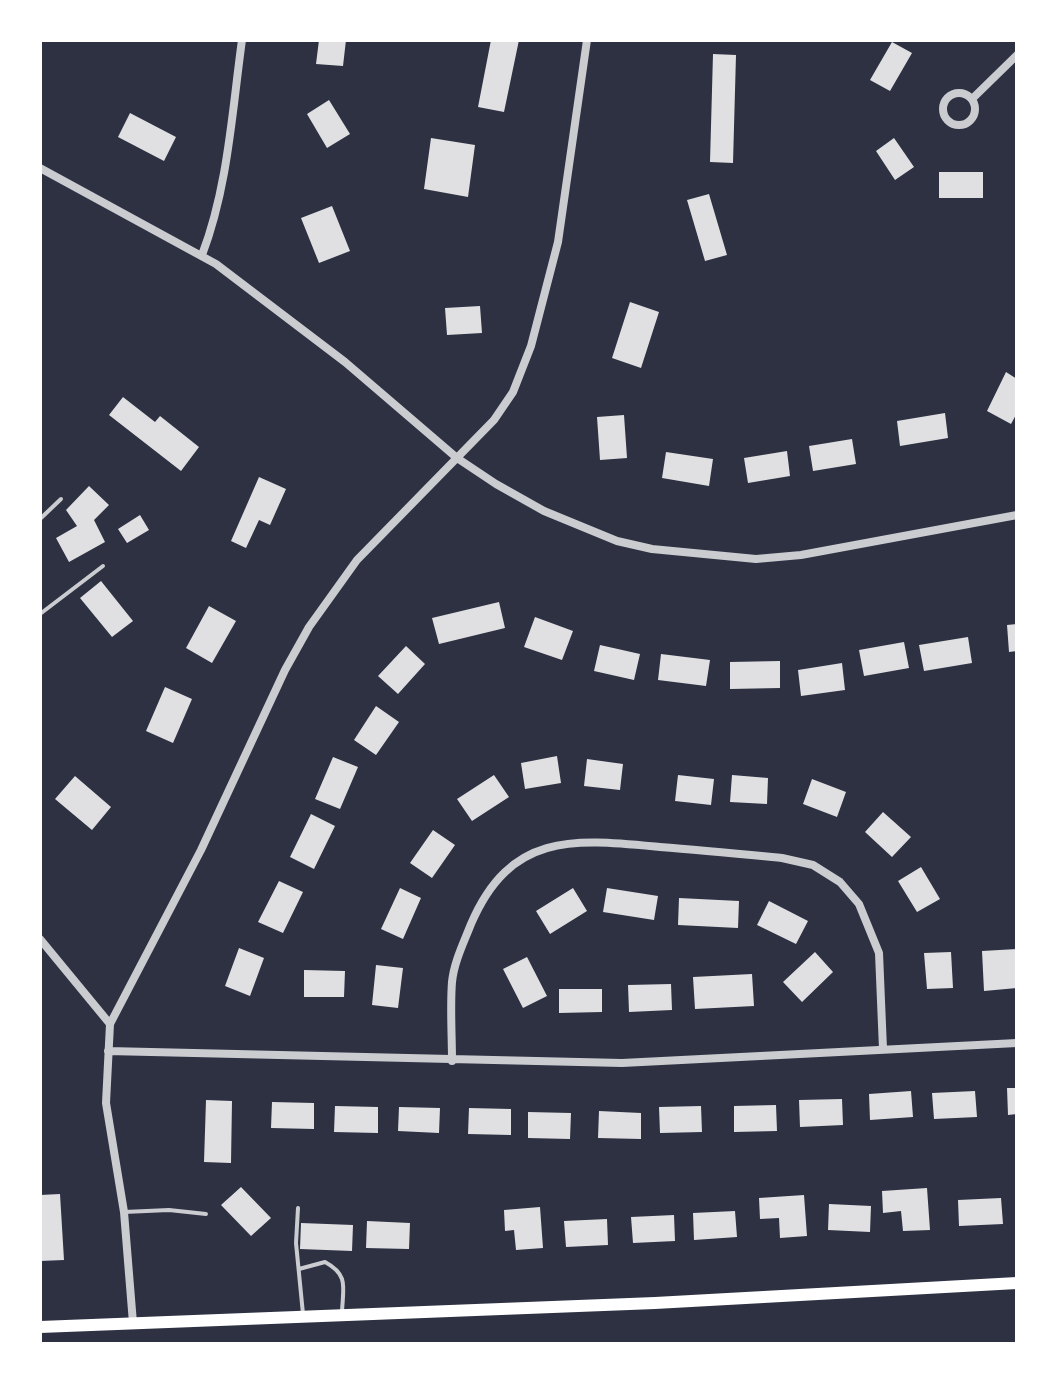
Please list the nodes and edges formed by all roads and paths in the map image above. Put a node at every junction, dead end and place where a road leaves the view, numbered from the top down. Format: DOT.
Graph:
graph roads {
  1 [pos="242,40"];
  2 [pos="587,40"];
  3 [pos="1017,55"];
  4 [pos="972,99"];
  5 [pos="40,168"];
  6 [pos="202,255"];
  7 [pos="457,458"];
  8 [pos="61,499"];
  9 [pos="1017,515"];
  10 [pos="40,519"];
  11 [pos="103,566"];
  12 [pos="40,614"];
  13 [pos="40,939"];
  14 [pos="110,1024"];
  15 [pos="1017,1043"];
  16 [pos="883,1049"];
  17 [pos="108,1051"];
  18 [pos="452,1061"];
  19 [pos="298,1208"];
  20 [pos="124,1212"];
  21 [pos="206,1214"];
  22 [pos="299,1269"];
  23 [pos="1017,1283"];
  24 [pos="342,1315"];
  25 [pos="303,1316"];
  26 [pos="133,1323"];
  27 [pos="40,1327"];
  1 -- 6 [label="street"];
  2 -- 7 [label="street"];
  3 -- 4 [label="street"];
  4 -- 4 [label="street"];
  5 -- 6 [label="street"];
  6 -- 7 [label="street"];
  7 -- 9 [label="street"];
  7 -- 14 [label="street"];
  8 -- 10 [label="lane"];
  11 -- 12 [label="lane"];
  13 -- 14 [label="street"];
  14 -- 17 [label="street"];
  15 -- 16 [label="street"];
  16 -- 18 [label="street"];
  16 -- 18 [label="street"];
  17 -- 18 [label="street"];
  17 -- 20 [label="street"];
  19 -- 22 [label="lane"];
  20 -- 21 [label="lane"];
  20 -- 26 [label="street"];
  22 -- 24 [label="lane"];
  22 -- 25 [label="lane"];
  23 -- 24 [label="main road"];
  24 -- 25 [label="main road"];
  25 -- 26 [label="main road"];
  26 -- 27 [label="main road"];
}
